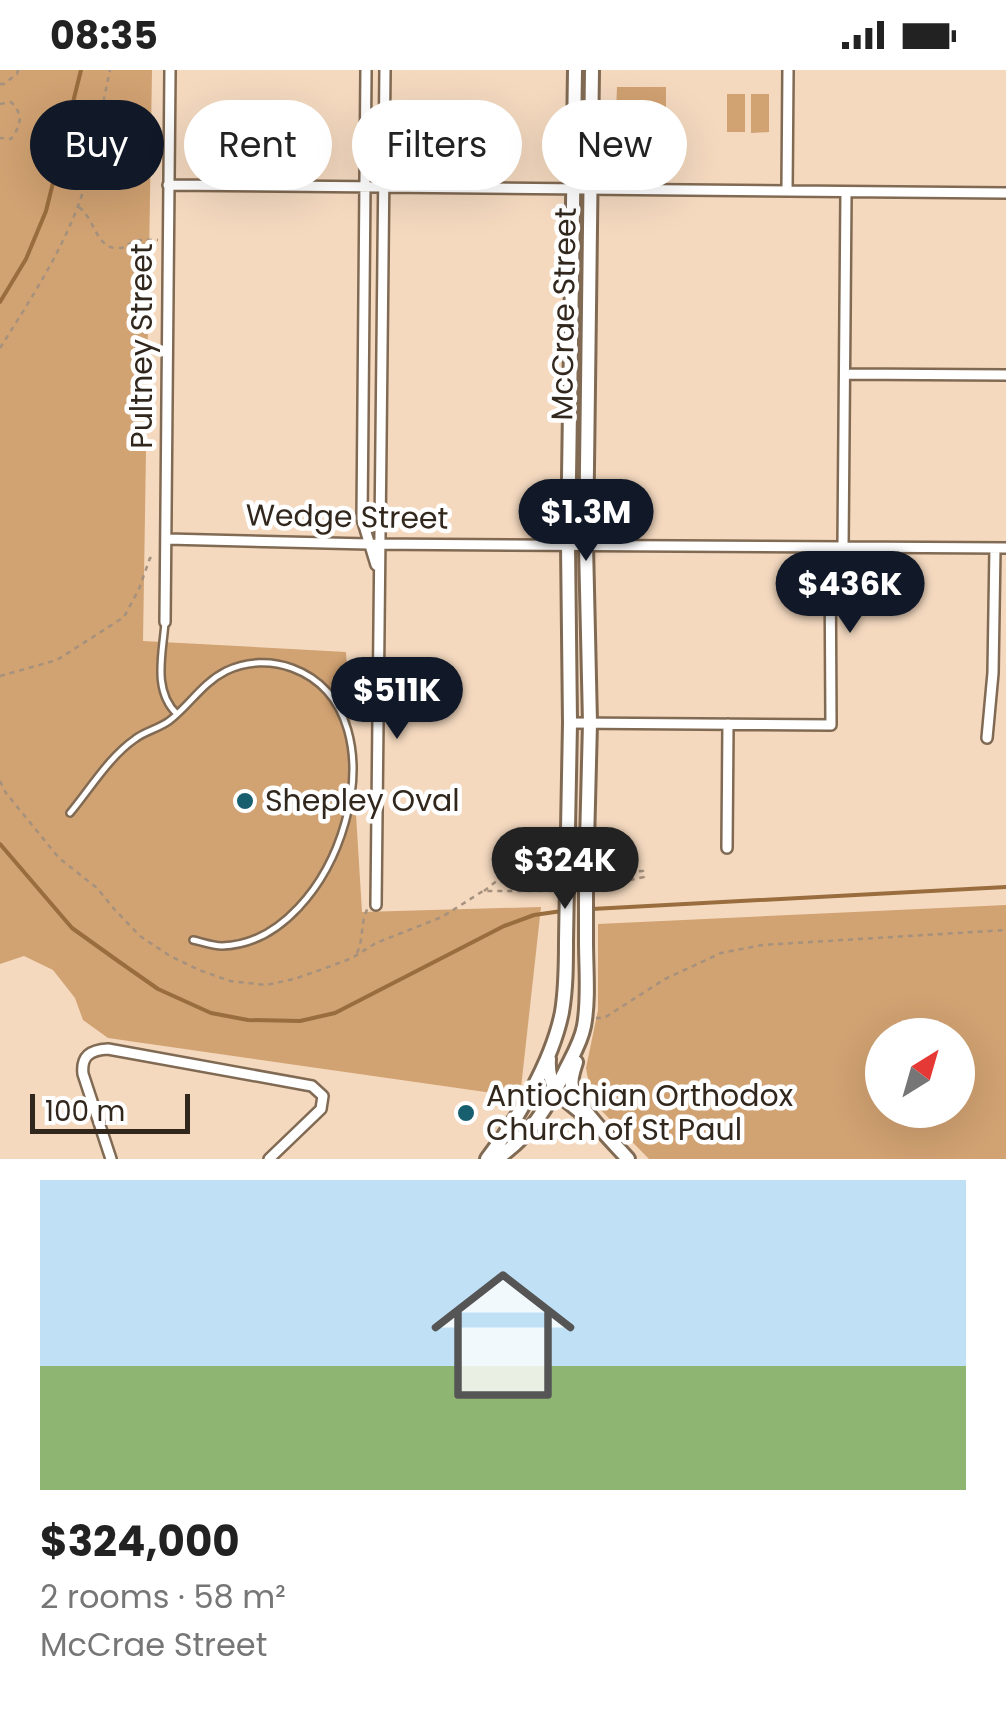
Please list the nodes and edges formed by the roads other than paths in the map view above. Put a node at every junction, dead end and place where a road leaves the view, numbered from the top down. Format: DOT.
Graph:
graph roads {
  1 [pos="170,70"];
  2 [pos="366,70"];
  3 [pos="385,70"];
  4 [pos="575,70"];
  5 [pos="592,70"];
  6 [pos="788,70"];
  7 [pos="366,100"];
  8 [pos="385,100"];
  9 [pos="575,100"];
  10 [pos="592,100"];
  11 [pos="168,185"];
  12 [pos="352,188"];
  13 [pos="365,190"];
  14 [pos="384,190"];
  15 [pos="574,190"];
  16 [pos="590,190"];
  17 [pos="788,191"];
  18 [pos="1006,192"];
  19 [pos="846,193"];
  20 [pos="845,374"];
  21 [pos="1006,375"];
  22 [pos="166,539"];
  23 [pos="368,544"];
  24 [pos="380,544"];
  25 [pos="568,545"];
  26 [pos="586,545"];
  27 [pos="830,547"];
  28 [pos="843,547"];
  29 [pos="1000,548"];
  30 [pos="378,577"];
  31 [pos="165,622"];
  32 [pos="177,714"];
  33 [pos="570,723"];
  34 [pos="590,724"];
  35 [pos="728,724"];
  36 [pos="987,738"];
  37 [pos="70,813"];
  38 [pos="727,848"];
  39 [pos="376,900"];
  40 [pos="192,940"];
  41 [pos="580,1040"];
  42 [pos="550,1050"];
  43 [pos="556,1092"];
  44 [pos="597,1125"];
  45 [pos="111,1159"];
  46 [pos="269,1159"];
  47 [pos="487,1159"];
  48 [pos="496,1159"];
  49 [pos="628,1159"];
  1 -- 11 [label="street, Pultney Street"];
  2 -- 7 [label="street"];
  3 -- 8 [label="street"];
  4 -- 9 [label="main road, McCrae Street"];
  5 -- 10 [label="main road, McCrae Street"];
  6 -- 17 [label="street"];
  11 -- 12 [label="street"];
  11 -- 22 [label="street, Pultney Street"];
  13 -- 23 [label="street"];
  14 -- 24 [label="street"];
  15 -- 25 [label="main road, McCrae Street"];
  16 -- 17 [label="street"];
  16 -- 26 [label="main road, McCrae Street"];
  17 -- 19 [label="street"];
  18 -- 19 [label="street"];
  19 -- 20 [label="street"];
  20 -- 21 [label="street"];
  20 -- 28 [label="street"];
  22 -- 23 [label="street, Wedge Street"];
  22 -- 31 [label="street, Pultney Street"];
  23 -- 24 [label="street, Wedge Street"];
  23 -- 30 [label="street"];
  24 -- 25 [label="street, Wedge Street"];
  24 -- 30 [label="street"];
  25 -- 26 [label="street, Wedge Street"];
  25 -- 33 [label="main road, McCrae Street"];
  26 -- 27 [label="street, Wedge Street"];
  26 -- 34 [label="main road, McCrae Street"];
  27 -- 28 [label="street, Wedge Street"];
  27 -- 35 [label="street"];
  28 -- 29 [label="street, Wedge Street"];
  29 -- 36 [label="street"];
  30 -- 39 [label="street"];
  31 -- 32 [label="lane"];
  32 -- 37 [label="lane"];
  32 -- 40 [label="lane"];
  33 -- 34 [label="street"];
  33 -- 42 [label="main road, McCrae Street, bridge"];
  34 -- 35 [label="street"];
  34 -- 41 [label="main road, McCrae Street, bridge"];
  35 -- 38 [label="street"];
  41 -- 43 [label="main road, McCrae Street"];
  41 -- 44 [label="main road"];
  42 -- 43 [label="main road"];
  42 -- 47 [label="main road"];
  43 -- 44 [label="main road"];
  43 -- 48 [label="main road, McCrae Street"];
  44 -- 49 [label="main road"];
  45 -- 46 [label="street"];
}
